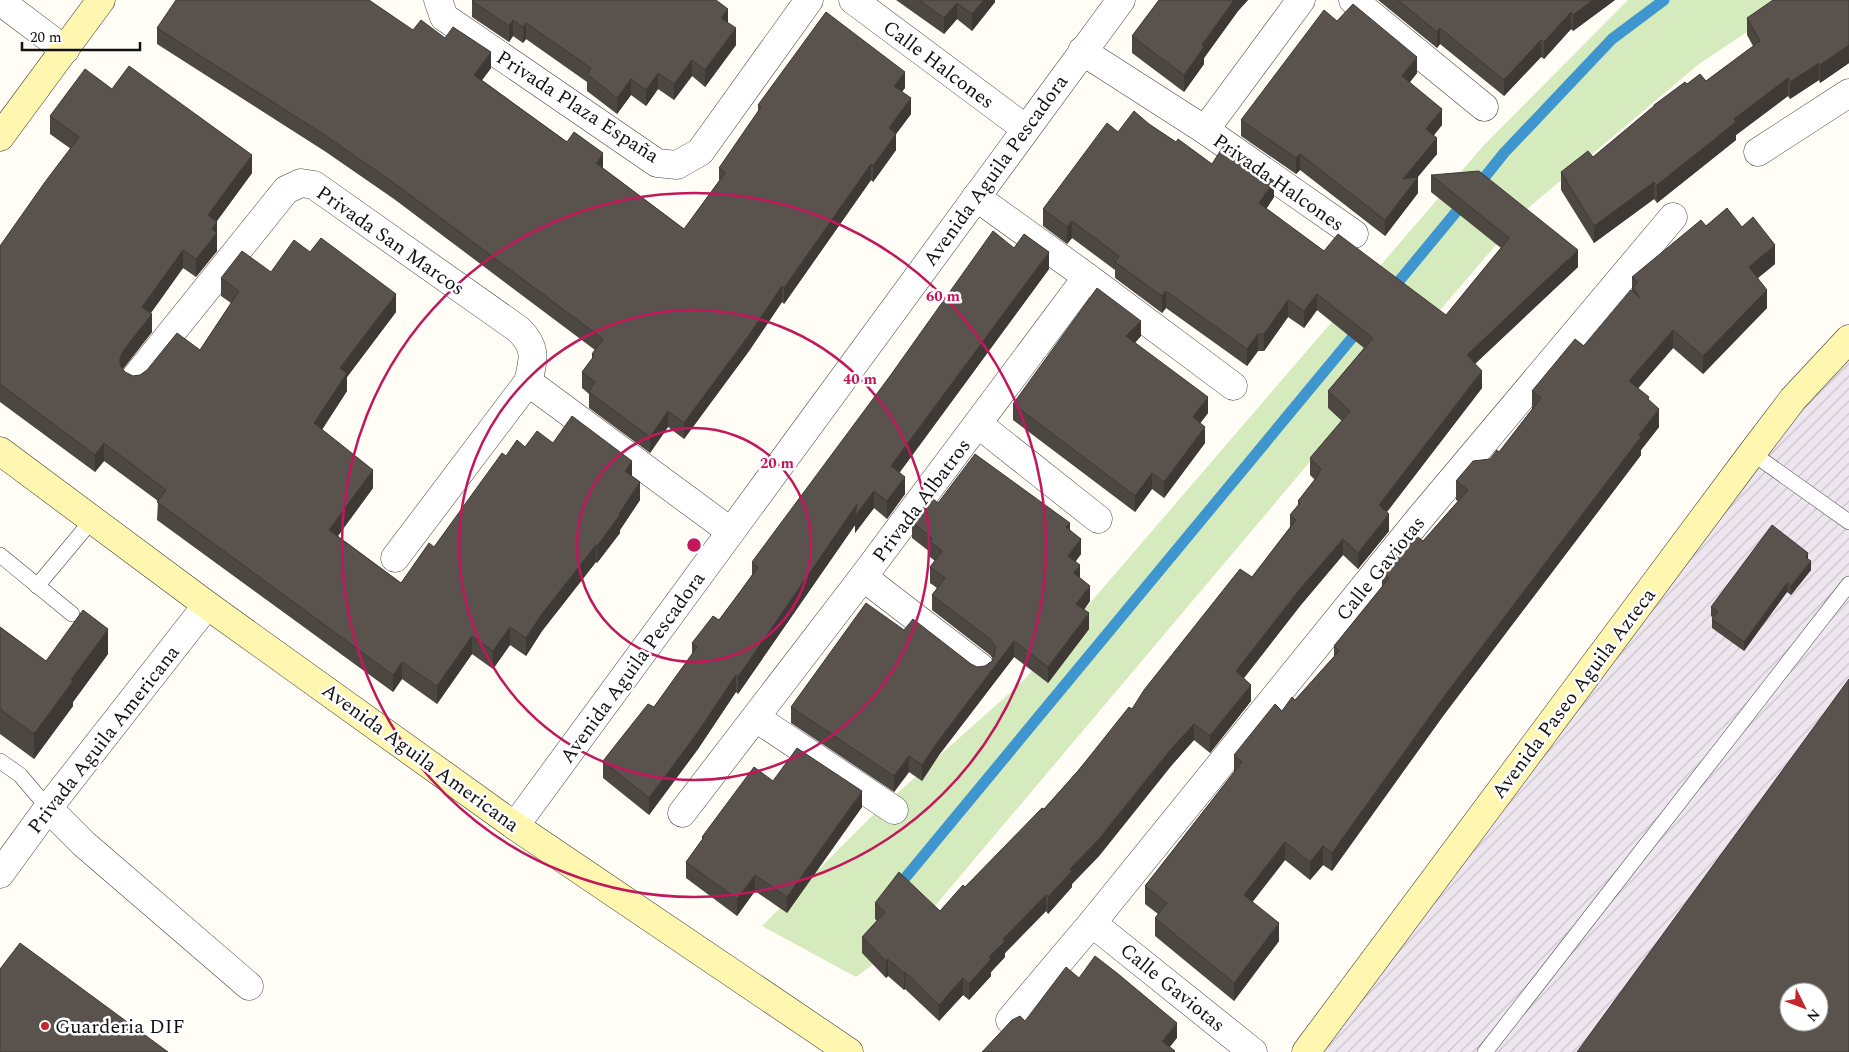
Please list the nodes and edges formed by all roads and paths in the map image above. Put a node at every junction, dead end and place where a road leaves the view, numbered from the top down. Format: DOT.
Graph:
graph roads {
  1 [pos="102,0"];
  2 [pos="438,0"];
  3 [pos="809,0"];
  4 [pos="853,0"];
  5 [pos="1121,0"];
  6 [pos="1301,0"];
  7 [pos="1353,0"];
  8 [pos="0,1"];
  9 [pos="65,50"];
  10 [pos="1082,51"];
  11 [pos="1849,93"];
  12 [pos="1484,107"];
  13 [pos="1026,129"];
  14 [pos="1205,130"];
  15 [pos="0,137"];
  16 [pos="1758,152"];
  17 [pos="976,197"];
  18 [pos="1673,217"];
  19 [pos="1354,234"];
  20 [pos="1087,277"];
  21 [pos="1849,339"];
  22 [pos="135,378"];
  23 [pos="528,382"];
  24 [pos="1233,386"];
  25 [pos="978,424"];
  26 [pos="0,451"];
  27 [pos="1752,453"];
  28 [pos="94,519"];
  29 [pos="1098,519"];
  30 [pos="1849,522"];
  31 [pos="730,532"];
  32 [pos="0,555"];
  33 [pos="395,558"];
  34 [pos="864,577"];
  35 [pos="1849,584"];
  36 [pos="37,586"];
  37 [pos="207,605"];
  38 [pos="72,614"];
  39 [pos="980,667"];
  40 [pos="756,718"];
  41 [pos="0,761"];
  42 [pos="48,808"];
  43 [pos="894,810"];
  44 [pos="682,813"];
  45 [pos="516,826"];
  46 [pos="0,874"];
  47 [pos="1092,923"];
  48 [pos="249,986"];
  49 [pos="1010,1020"];
  50 [pos="850,1052"];
  51 [pos="1253,1052"];
  52 [pos="1306,1052"];
  53 [pos="1485,1052"];
  1 -- 9 [label="street"];
  2 -- 3 [label="street, Privada Plaza España"];
  4 -- 13 [label="street, Calle Halcones"];
  5 -- 10 [label="street, Avenida Aguila Pescadora"];
  6 -- 14 [label="street, Privada Halcones"];
  7 -- 12 [label="street"];
  8 -- 9 [label="street"];
  9 -- 15 [label="street"];
  10 -- 13 [label="street, Avenida Aguila Pescadora"];
  10 -- 14 [label="street, Privada Halcones"];
  11 -- 16 [label="street"];
  13 -- 17 [label="street, Avenida Aguila Pescadora"];
  14 -- 19 [label="street, Privada Halcones"];
  17 -- 20 [label="street"];
  17 -- 31 [label="street, Avenida Aguila Pescadora"];
  18 -- 47 [label="street, Calle Gaviotas"];
  20 -- 24 [label="street"];
  20 -- 25 [label="street, Privada Albatros"];
  21 -- 27 [label="street, Avenida Paseo Aguila Azteca"];
  22 -- 23 [label="street, Privada San Marcos"];
  23 -- 31 [label="street"];
  23 -- 33 [label="street, Privada San Marcos"];
  25 -- 29 [label="street, Privada Albatros"];
  25 -- 34 [label="street, Privada Albatros"];
  26 -- 28 [label="street, Avenida Aguila Americana"];
  27 -- 30 [label="lane"];
  27 -- 52 [label="street, Avenida Paseo Aguila Azteca"];
  28 -- 36 [label="lane"];
  28 -- 37 [label="street, Avenida Aguila Americana"];
  31 -- 45 [label="street, Avenida Aguila Pescadora"];
  32 -- 36 [label="lane"];
  34 -- 39 [label="street, Privada Albatros"];
  34 -- 40 [label="street, Privada Albatros"];
  35 -- 53 [label="lane"];
  36 -- 38 [label="lane"];
  37 -- 42 [label="street, Privada Aguila Americana"];
  37 -- 45 [label="street, Avenida Aguila Americana"];
  40 -- 43 [label="street"];
  40 -- 44 [label="street, Privada Albatros"];
  41 -- 42 [label="lane"];
  42 -- 46 [label="street, Privada Aguila Americana"];
  42 -- 48 [label="street"];
  45 -- 50 [label="street, Avenida Aguila Americana"];
  47 -- 49 [label="street, Calle Gaviotas"];
  47 -- 51 [label="street, Calle Gaviotas"];
}
